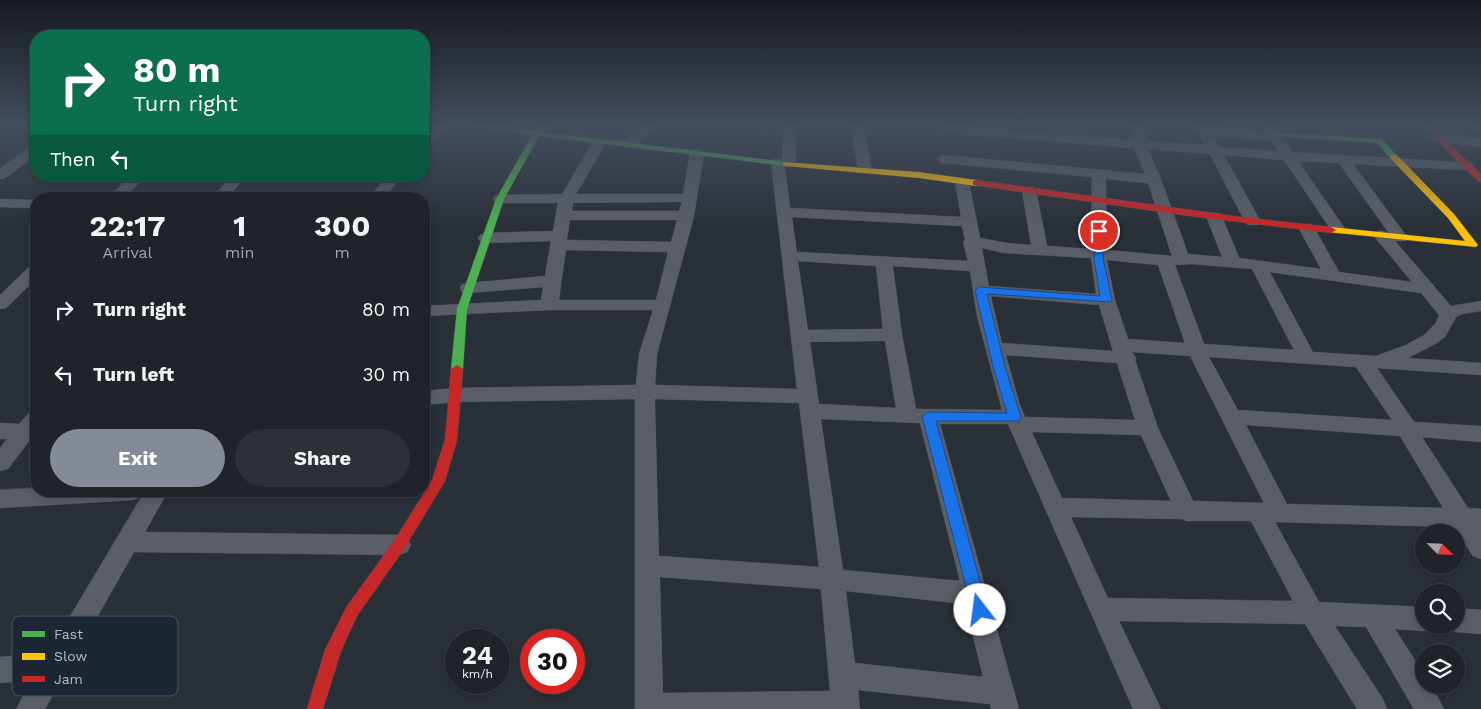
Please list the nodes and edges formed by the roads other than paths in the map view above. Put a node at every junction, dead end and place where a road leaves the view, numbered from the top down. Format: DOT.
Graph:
graph roads {
  1 [pos="18,158"];
  2 [pos="523,158"];
  3 [pos="591,158"];
  4 [pos="696,158"];
  5 [pos="741,158"];
  6 [pos="785,158"];
  7 [pos="863,158"];
  8 [pos="943,158"];
  9 [pos="1028,158"];
  10 [pos="1146,158"];
  11 [pos="1218,158"];
  12 [pos="1289,158"];
  13 [pos="1320,158"];
  14 [pos="1394,158"];
  15 [pos="1459,158"];
  16 [pos="1349,160"];
  17 [pos="1398,162"];
  18 [pos="784,163"];
  19 [pos="6,164"];
  20 [pos="30,166"];
  21 [pos="1467,166"];
  22 [pos="865,170"];
  23 [pos="1099,174"];
  24 [pos="0,175"];
  25 [pos="939,178"];
  26 [pos="1154,179"];
  27 [pos="1481,179"];
  28 [pos="132,182"];
  29 [pos="234,182"];
  30 [pos="391,182"];
  31 [pos="962,182"];
  32 [pos="1029,190"];
  33 [pos="122,192"];
  34 [pos="225,192"];
  35 [pos="381,192"];
  36 [pos="1099,198"];
  37 [pos="500,199"];
  38 [pos="0,203"];
  39 [pos="30,204"];
  40 [pos="566,207"];
  41 [pos="688,207"];
  42 [pos="1164,208"];
  43 [pos="782,212"];
  44 [pos="1214,216"];
  45 [pos="1252,222"];
  46 [pos="1306,227"];
  47 [pos="1338,230"];
  48 [pos="970,232"];
  49 [pos="1381,235"];
  50 [pos="486,238"];
  51 [pos="1400,238"];
  52 [pos="559,241"];
  53 [pos="678,247"];
  54 [pos="1040,250"];
  55 [pos="1100,254"];
  56 [pos="790,256"];
  57 [pos="1173,261"];
  58 [pos="884,262"];
  59 [pos="1233,263"];
  60 [pos="1258,265"];
  61 [pos="976,266"];
  62 [pos="30,276"];
  63 [pos="1334,277"];
  64 [pos="552,281"];
  65 [pos="468,288"];
  66 [pos="1426,289"];
  67 [pos="980,290"];
  68 [pos="1106,300"];
  69 [pos="0,304"];
  70 [pos="549,305"];
  71 [pos="663,305"];
  72 [pos="1481,306"];
  73 [pos="462,309"];
  74 [pos="430,311"];
  75 [pos="1448,314"];
  76 [pos="893,335"];
  77 [pos="800,336"];
  78 [pos="994,348"];
  79 [pos="1124,351"];
  80 [pos="1197,351"];
  81 [pos="1307,357"];
  82 [pos="1370,361"];
  83 [pos="1481,369"];
  84 [pos="645,392"];
  85 [pos="456,395"];
  86 [pos="430,397"];
  87 [pos="808,404"];
  88 [pos="918,416"];
  89 [pos="1233,417"];
  90 [pos="1016,421"];
  91 [pos="30,425"];
  92 [pos="30,426"];
  93 [pos="1148,428"];
  94 [pos="1409,430"];
  95 [pos="0,431"];
  96 [pos="1481,434"];
  97 [pos="0,463"];
  98 [pos="430,494"];
  99 [pos="44,497"];
  100 [pos="154,497"];
  101 [pos="428,497"];
  102 [pos="0,500"];
  103 [pos="1054,507"];
  104 [pos="1187,512"];
  105 [pos="1269,513"];
  106 [pos="1471,518"];
  107 [pos="128,542"];
  108 [pos="399,545"];
  109 [pos="1481,549"];
  110 [pos="648,566"];
  111 [pos="832,579"];
  112 [pos="976,594"];
  113 [pos="1100,609"];
  114 [pos="1312,613"];
  115 [pos="85,616"];
  116 [pos="1373,616"];
  117 [pos="1415,618"];
  118 [pos="1465,621"];
  119 [pos="1481,622"];
  120 [pos="844,675"];
  121 [pos="38,696"];
  122 [pos="1003,700"];
  123 [pos="846,706"];
  124 [pos="649,708"];
  125 [pos="30,709"];
  126 [pos="315,709"];
  127 [pos="1147,709"];
  128 [pos="1373,709"];
  129 [pos="1430,709"];
  1 -- 19 [label="street"];
  2 -- 37 [label="street"];
  3 -- 40 [label="street"];
  4 -- 41 [label="street"];
  5 -- 18 [label="street"];
  6 -- 18 [label="street"];
  7 -- 22 [label="street"];
  8 -- 25 [label="street"];
  9 -- 23 [label="street"];
  10 -- 26 [label="street"];
  11 -- 45 [label="street"];
  12 -- 47 [label="street"];
  13 -- 16 [label="street"];
  14 -- 17 [label="street"];
  15 -- 21 [label="street"];
  16 -- 17 [label="street"];
  16 -- 51 [label="street"];
  17 -- 21 [label="street"];
  17 -- 51 [label="street"];
  18 -- 22 [label="street"];
  18 -- 43 [label="street"];
  19 -- 20 [label="street"];
  19 -- 24 [label="street"];
  21 -- 27 [label="street"];
  22 -- 25 [label="street"];
  23 -- 26 [label="street"];
  23 -- 36 [label="street"];
  25 -- 31 [label="street"];
  26 -- 42 [label="street"];
  28 -- 33 [label="street"];
  29 -- 34 [label="street"];
  30 -- 35 [label="street"];
  31 -- 32 [label="street"];
  31 -- 48 [label="street"];
  32 -- 36 [label="street"];
  32 -- 54 [label="street"];
  36 -- 42 [label="street"];
  36 -- 55 [label="street"];
  37 -- 40 [label="street"];
  37 -- 50 [label="street"];
  38 -- 39 [label="street"];
  40 -- 41 [label="street"];
  40 -- 52 [label="street"];
  41 -- 53 [label="street"];
  42 -- 44 [label="street"];
  42 -- 57 [label="street"];
  43 -- 48 [label="street"];
  43 -- 56 [label="street"];
  44 -- 45 [label="street"];
  44 -- 59 [label="street"];
  45 -- 46 [label="street"];
  46 -- 47 [label="street"];
  46 -- 63 [label="street"];
  47 -- 49 [label="street"];
  48 -- 54 [label="street"];
  48 -- 61 [label="street"];
  49 -- 51 [label="street"];
  49 -- 66 [label="street"];
  50 -- 52 [label="street"];
  50 -- 65 [label="street"];
  52 -- 53 [label="street"];
  52 -- 64 [label="street"];
  53 -- 71 [label="street"];
  54 -- 55 [label="street"];
  55 -- 57 [label="street"];
  55 -- 68 [label="street"];
  56 -- 58 [label="street"];
  56 -- 77 [label="street"];
  57 -- 59 [label="street"];
  57 -- 80 [label="street"];
  58 -- 61 [label="street"];
  58 -- 76 [label="street"];
  59 -- 60 [label="street"];
  60 -- 63 [label="street"];
  60 -- 81 [label="street"];
  61 -- 67 [label="street"];
  62 -- 69 [label="street"];
  63 -- 66 [label="street"];
  64 -- 65 [label="street"];
  64 -- 70 [label="street"];
  65 -- 73 [label="street"];
  66 -- 75 [label="street"];
  67 -- 68 [label="street"];
  67 -- 78 [label="street"];
  68 -- 79 [label="street"];
  70 -- 71 [label="street"];
  70 -- 73 [label="street"];
  71 -- 84 [label="street"];
  72 -- 75 [label="street"];
  73 -- 74 [label="street"];
  73 -- 85 [label="street"];
  75 -- 82 [label="street"];
  76 -- 77 [label="street"];
  76 -- 88 [label="street"];
  77 -- 87 [label="street"];
  78 -- 79 [label="street"];
  78 -- 90 [label="street"];
  79 -- 80 [label="street"];
  79 -- 93 [label="street"];
  80 -- 81 [label="street"];
  80 -- 89 [label="street"];
  81 -- 82 [label="street"];
  82 -- 83 [label="street"];
  82 -- 94 [label="street"];
  84 -- 85 [label="street"];
  84 -- 87 [label="street"];
  84 -- 110 [label="street"];
  85 -- 86 [label="street"];
  85 -- 98 [label="street"];
  87 -- 88 [label="street"];
  87 -- 111 [label="street"];
  88 -- 90 [label="street"];
  88 -- 112 [label="street"];
  89 -- 94 [label="street"];
  89 -- 105 [label="street"];
  90 -- 93 [label="street"];
  90 -- 103 [label="street"];
  91 -- 95 [label="street"];
  92 -- 97 [label="street"];
  93 -- 104 [label="street"];
  94 -- 96 [label="street"];
  94 -- 106 [label="street"];
  99 -- 102 [label="street"];
  100 -- 107 [label="street"];
  101 -- 108 [label="street"];
  103 -- 104 [label="street"];
  103 -- 113 [label="street"];
  104 -- 105 [label="street"];
  105 -- 106 [label="street"];
  105 -- 114 [label="street"];
  106 -- 109 [label="street"];
  107 -- 108 [label="street"];
  107 -- 115 [label="street"];
  108 -- 126 [label="street"];
  110 -- 111 [label="street"];
  110 -- 124 [label="street"];
  111 -- 112 [label="street"];
  111 -- 120 [label="street"];
  112 -- 122 [label="street"];
  113 -- 114 [label="street"];
  113 -- 127 [label="street"];
  114 -- 116 [label="street"];
  114 -- 128 [label="street"];
  116 -- 117 [label="street"];
  116 -- 129 [label="street"];
  118 -- 119 [label="street"];
  120 -- 122 [label="street"];
  120 -- 123 [label="street"];
  121 -- 125 [label="street"];
  123 -- 124 [label="street"];
}
